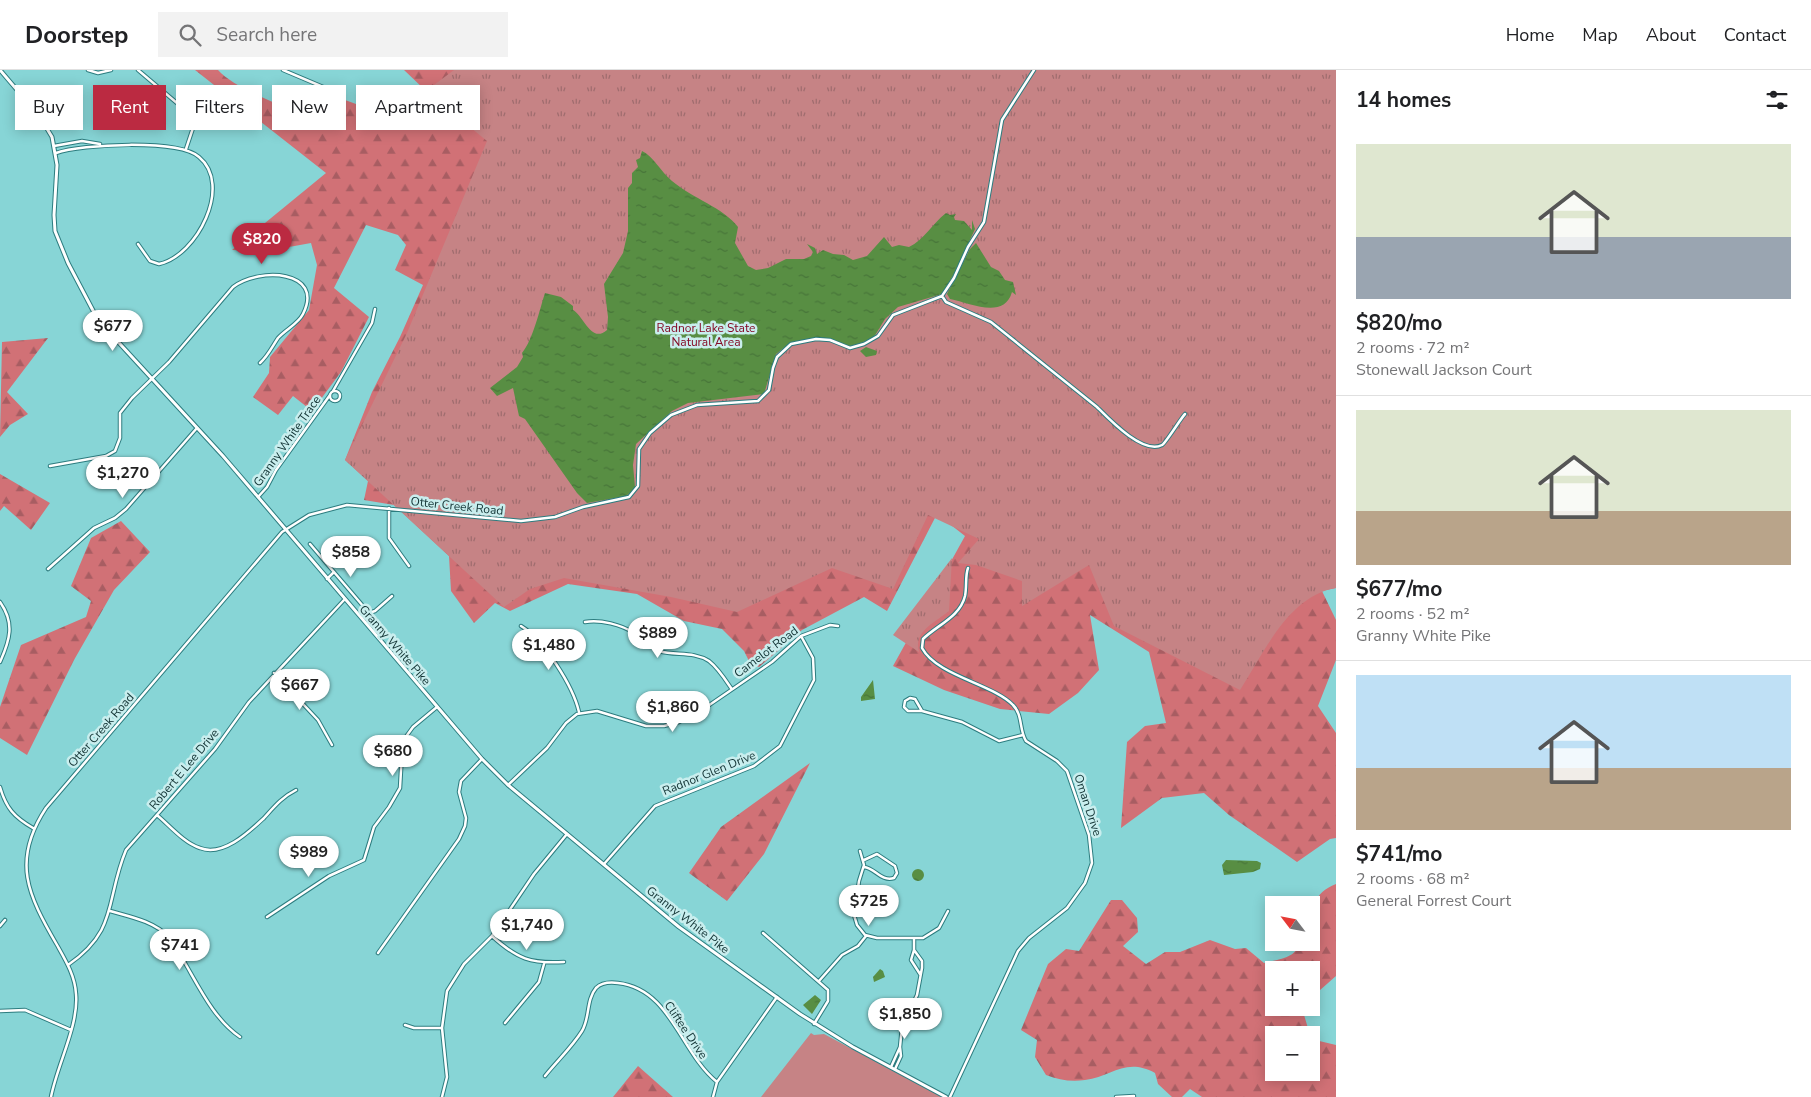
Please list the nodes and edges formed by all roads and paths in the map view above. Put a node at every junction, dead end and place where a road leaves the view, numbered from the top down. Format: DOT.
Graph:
graph roads {
  1 [pos="0,70"];
  2 [pos="88,70"];
  3 [pos="111,70"];
  4 [pos="138,70"];
  5 [pos="283,70"];
  6 [pos="1034,70"];
  7 [pos="318,85"];
  8 [pos="101,144"];
  9 [pos="54,146"];
  10 [pos="186,149"];
  11 [pos="56,153"];
  12 [pos="138,244"];
  13 [pos="942,296"];
  14 [pos="375,309"];
  15 [pos="260,363"];
  16 [pos="152,379"];
  17 [pos="333,391"];
  18 [pos="330,395"];
  19 [pos="1185,414"];
  20 [pos="197,428"];
  21 [pos="50,466"];
  22 [pos="258,497"];
  23 [pos="389,508"];
  24 [pos="285,529"];
  25 [pos="310,544"];
  26 [pos="409,566"];
  27 [pos="968,568"];
  28 [pos="48,569"];
  29 [pos="334,572"];
  30 [pos="327,579"];
  31 [pos="392,596"];
  32 [pos="344,600"];
  33 [pos="0,602"];
  34 [pos="585,622"];
  35 [pos="521,626"];
  36 [pos="838,626"];
  37 [pos="801,636"];
  38 [pos="0,662"];
  39 [pos="274,673"];
  40 [pos="732,689"];
  41 [pos="437,707"];
  42 [pos="922,711"];
  43 [pos="579,712"];
  44 [pos="1023,735"];
  45 [pos="332,745"];
  46 [pos="482,760"];
  47 [pos="508,785"];
  48 [pos="0,787"];
  49 [pos="296,790"];
  50 [pos="158,814"];
  51 [pos="33,828"];
  52 [pos="567,833"];
  53 [pos="860,852"];
  54 [pos="864,860"];
  55 [pos="604,864"];
  56 [pos="864,867"];
  57 [pos="110,911"];
  58 [pos="948,911"];
  59 [pos="266,917"];
  60 [pos="5,920"];
  61 [pos="0,926"];
  62 [pos="763,933"];
  63 [pos="492,936"];
  64 [pos="866,936"];
  65 [pos="914,940"];
  66 [pos="914,950"];
  67 [pos="378,953"];
  68 [pos="564,962"];
  69 [pos="544,964"];
  70 [pos="68,965"];
  71 [pos="920,974"];
  72 [pos="819,981"];
  73 [pos="777,997"];
  74 [pos="0,1011"];
  75 [pos="505,1023"];
  76 [pos="814,1024"];
  77 [pos="405,1025"];
  78 [pos="442,1028"];
  79 [pos="71,1030"];
  80 [pos="240,1037"];
  81 [pos="893,1068"];
  82 [pos="545,1076"];
  83 [pos="717,1082"];
  84 [pos="1134,1096"];
  85 [pos="51,1097"];
  86 [pos="442,1097"];
  87 [pos="713,1097"];
  88 [pos="948,1097"];
  89 [pos="1116,1097"];
  1 -- 9 [label="main road, Granny White Pike"];
  2 -- 3 [label="street"];
  4 -- 10 [label="street"];
  5 -- 7 [label="street"];
  6 -- 13 [label="street"];
  8 -- 9 [label="street"];
  8 -- 10 [label="street"];
  8 -- 11 [label="street"];
  9 -- 11 [label="main road, Granny White Pike"];
  10 -- 12 [label="street"];
  11 -- 16 [label="main road, Granny White Pike"];
  13 -- 19 [label="street"];
  13 -- 23 [label="street, Otter Creek Road"];
  14 -- 17 [label="street, Granny White Trace"];
  15 -- 16 [label="street"];
  16 -- 20 [label="main road, Granny White Pike"];
  16 -- 21 [label="street"];
  17 -- 18 [label="street"];
  17 -- 18 [label="street"];
  18 -- 22 [label="street, Granny White Trace"];
  20 -- 22 [label="main road, Granny White Pike"];
  20 -- 28 [label="street"];
  22 -- 24 [label="main road, Granny White Pike"];
  23 -- 24 [label="street, Otter Creek Road"];
  23 -- 26 [label="street"];
  24 -- 30 [label="main road, Granny White Pike"];
  24 -- 51 [label="street, Otter Creek Road"];
  25 -- 29 [label="street"];
  27 -- 44 [label="street"];
  29 -- 30 [label="street"];
  29 -- 31 [label="street"];
  30 -- 32 [label="main road, Granny White Pike"];
  32 -- 39 [label="street, Robert E Lee Drive"];
  32 -- 41 [label="main road, Granny White Pike"];
  33 -- 38 [label="street"];
  34 -- 40 [label="street"];
  35 -- 43 [label="street"];
  36 -- 37 [label="street, Camelot Road"];
  37 -- 40 [label="street, Camelot Road"];
  37 -- 55 [label="street, Radnor Glen Drive"];
  39 -- 45 [label="street"];
  39 -- 50 [label="street, Robert E Lee Drive"];
  40 -- 43 [label="street, Camelot Road"];
  41 -- 46 [label="main road, Granny White Pike"];
  41 -- 59 [label="street"];
  42 -- 42 [label="street"];
  42 -- 44 [label="street"];
  43 -- 47 [label="street"];
  44 -- 88 [label="street, Oman Drive"];
  46 -- 47 [label="main road, Granny White Pike"];
  46 -- 67 [label="street"];
  47 -- 52 [label="main road, Granny White Pike"];
  48 -- 51 [label="street"];
  49 -- 50 [label="street"];
  50 -- 57 [label="street, Robert E Lee Drive"];
  51 -- 70 [label="street, Otter Creek Road"];
  52 -- 55 [label="main road, Granny White Pike"];
  52 -- 63 [label="street"];
  53 -- 54 [label="street"];
  54 -- 56 [label="street"];
  54 -- 56 [label="street"];
  55 -- 73 [label="main road, Granny White Pike"];
  56 -- 64 [label="street"];
  57 -- 70 [label="street, Robert E Lee Drive"];
  57 -- 80 [label="street"];
  58 -- 65 [label="street"];
  60 -- 61 [label="street"];
  62 -- 72 [label="street"];
  63 -- 69 [label="street"];
  63 -- 78 [label="street"];
  64 -- 65 [label="street"];
  64 -- 72 [label="street"];
  65 -- 66 [label="street"];
  66 -- 71 [label="street"];
  66 -- 71 [label="street"];
  68 -- 69 [label="street"];
  69 -- 75 [label="street"];
  70 -- 79 [label="street, Otter Creek Road"];
  71 -- 81 [label="street"];
  72 -- 76 [label="street"];
  73 -- 76 [label="main road, Granny White Pike"];
  73 -- 83 [label="street"];
  74 -- 79 [label="street"];
  76 -- 81 [label="main road, Granny White Pike"];
  77 -- 78 [label="street"];
  78 -- 86 [label="street"];
  79 -- 85 [label="street, Otter Creek Road"];
  81 -- 88 [label="main road, Granny White Pike"];
  82 -- 83 [label="street, Cliftee Drive"];
  83 -- 87 [label="street"];
  84 -- 89 [label="street"];
}
